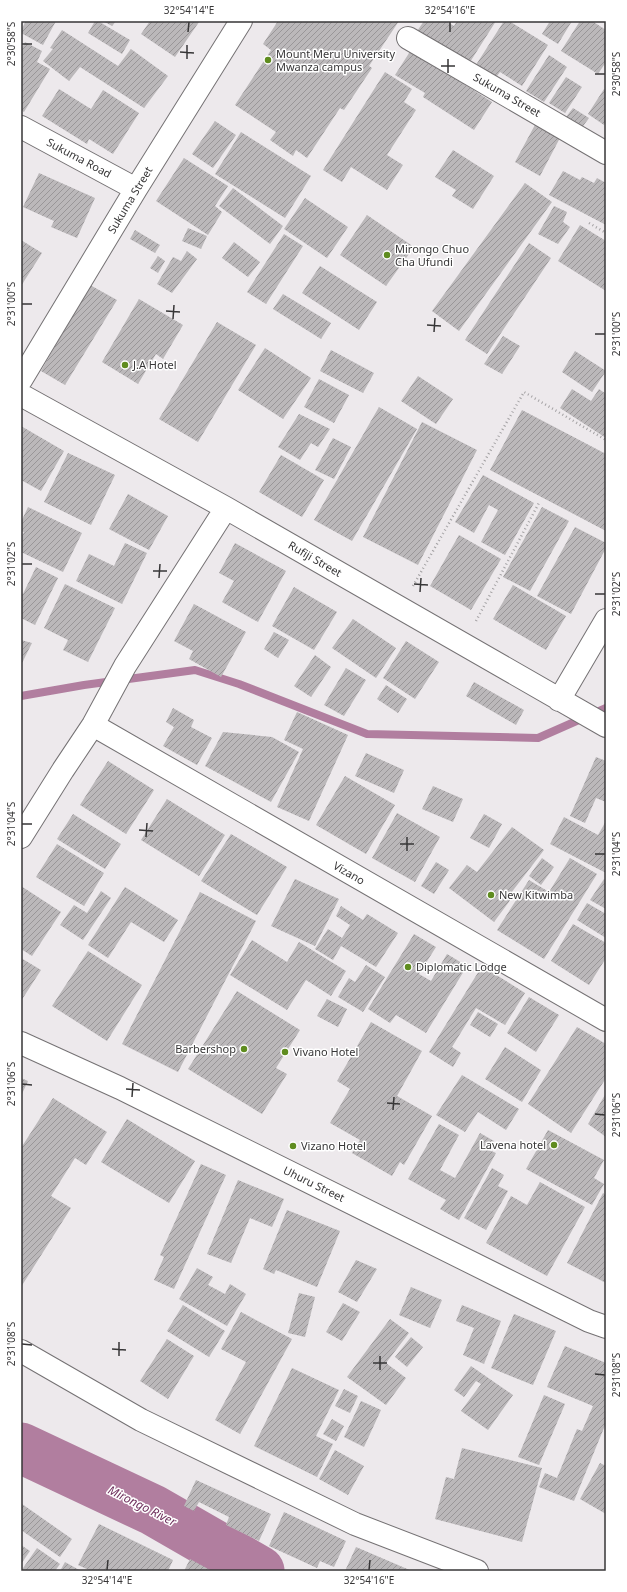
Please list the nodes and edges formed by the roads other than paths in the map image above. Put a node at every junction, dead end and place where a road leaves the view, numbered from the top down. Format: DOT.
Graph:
graph roads {
  1 [pos="240,21"];
  2 [pos="408,38"];
  3 [pos="21,127"];
  4 [pos="606,153"];
  5 [pos="136,189"];
  6 [pos="21,380"];
  7 [pos="21,395"];
  8 [pos="226,508"];
  9 [pos="606,620"];
  10 [pos="564,702"];
  11 [pos="97,717"];
  12 [pos="606,726"];
  13 [pos="21,837"];
  14 [pos="606,1020"];
  15 [pos="21,1043"];
  16 [pos="606,1328"];
  17 [pos="21,1351"];
  18 [pos="477,1571"];
  1 -- 5 [label="street, Sukuma Street"];
  2 -- 4 [label="street, Sukuma Street"];
  3 -- 5 [label="street, Sukuma Road"];
  5 -- 6 [label="street, Sukuma Street"];
  7 -- 8 [label="street, Rufiji Street"];
  8 -- 10 [label="street, Rufiji Street"];
  8 -- 11 [label="street"];
  9 -- 10 [label="street"];
  10 -- 12 [label="street, Rufiji Street"];
  11 -- 13 [label="street"];
  11 -- 14 [label="street, Vizano"];
  15 -- 16 [label="street, Uhuru Street"];
  17 -- 18 [label="street"];
}
